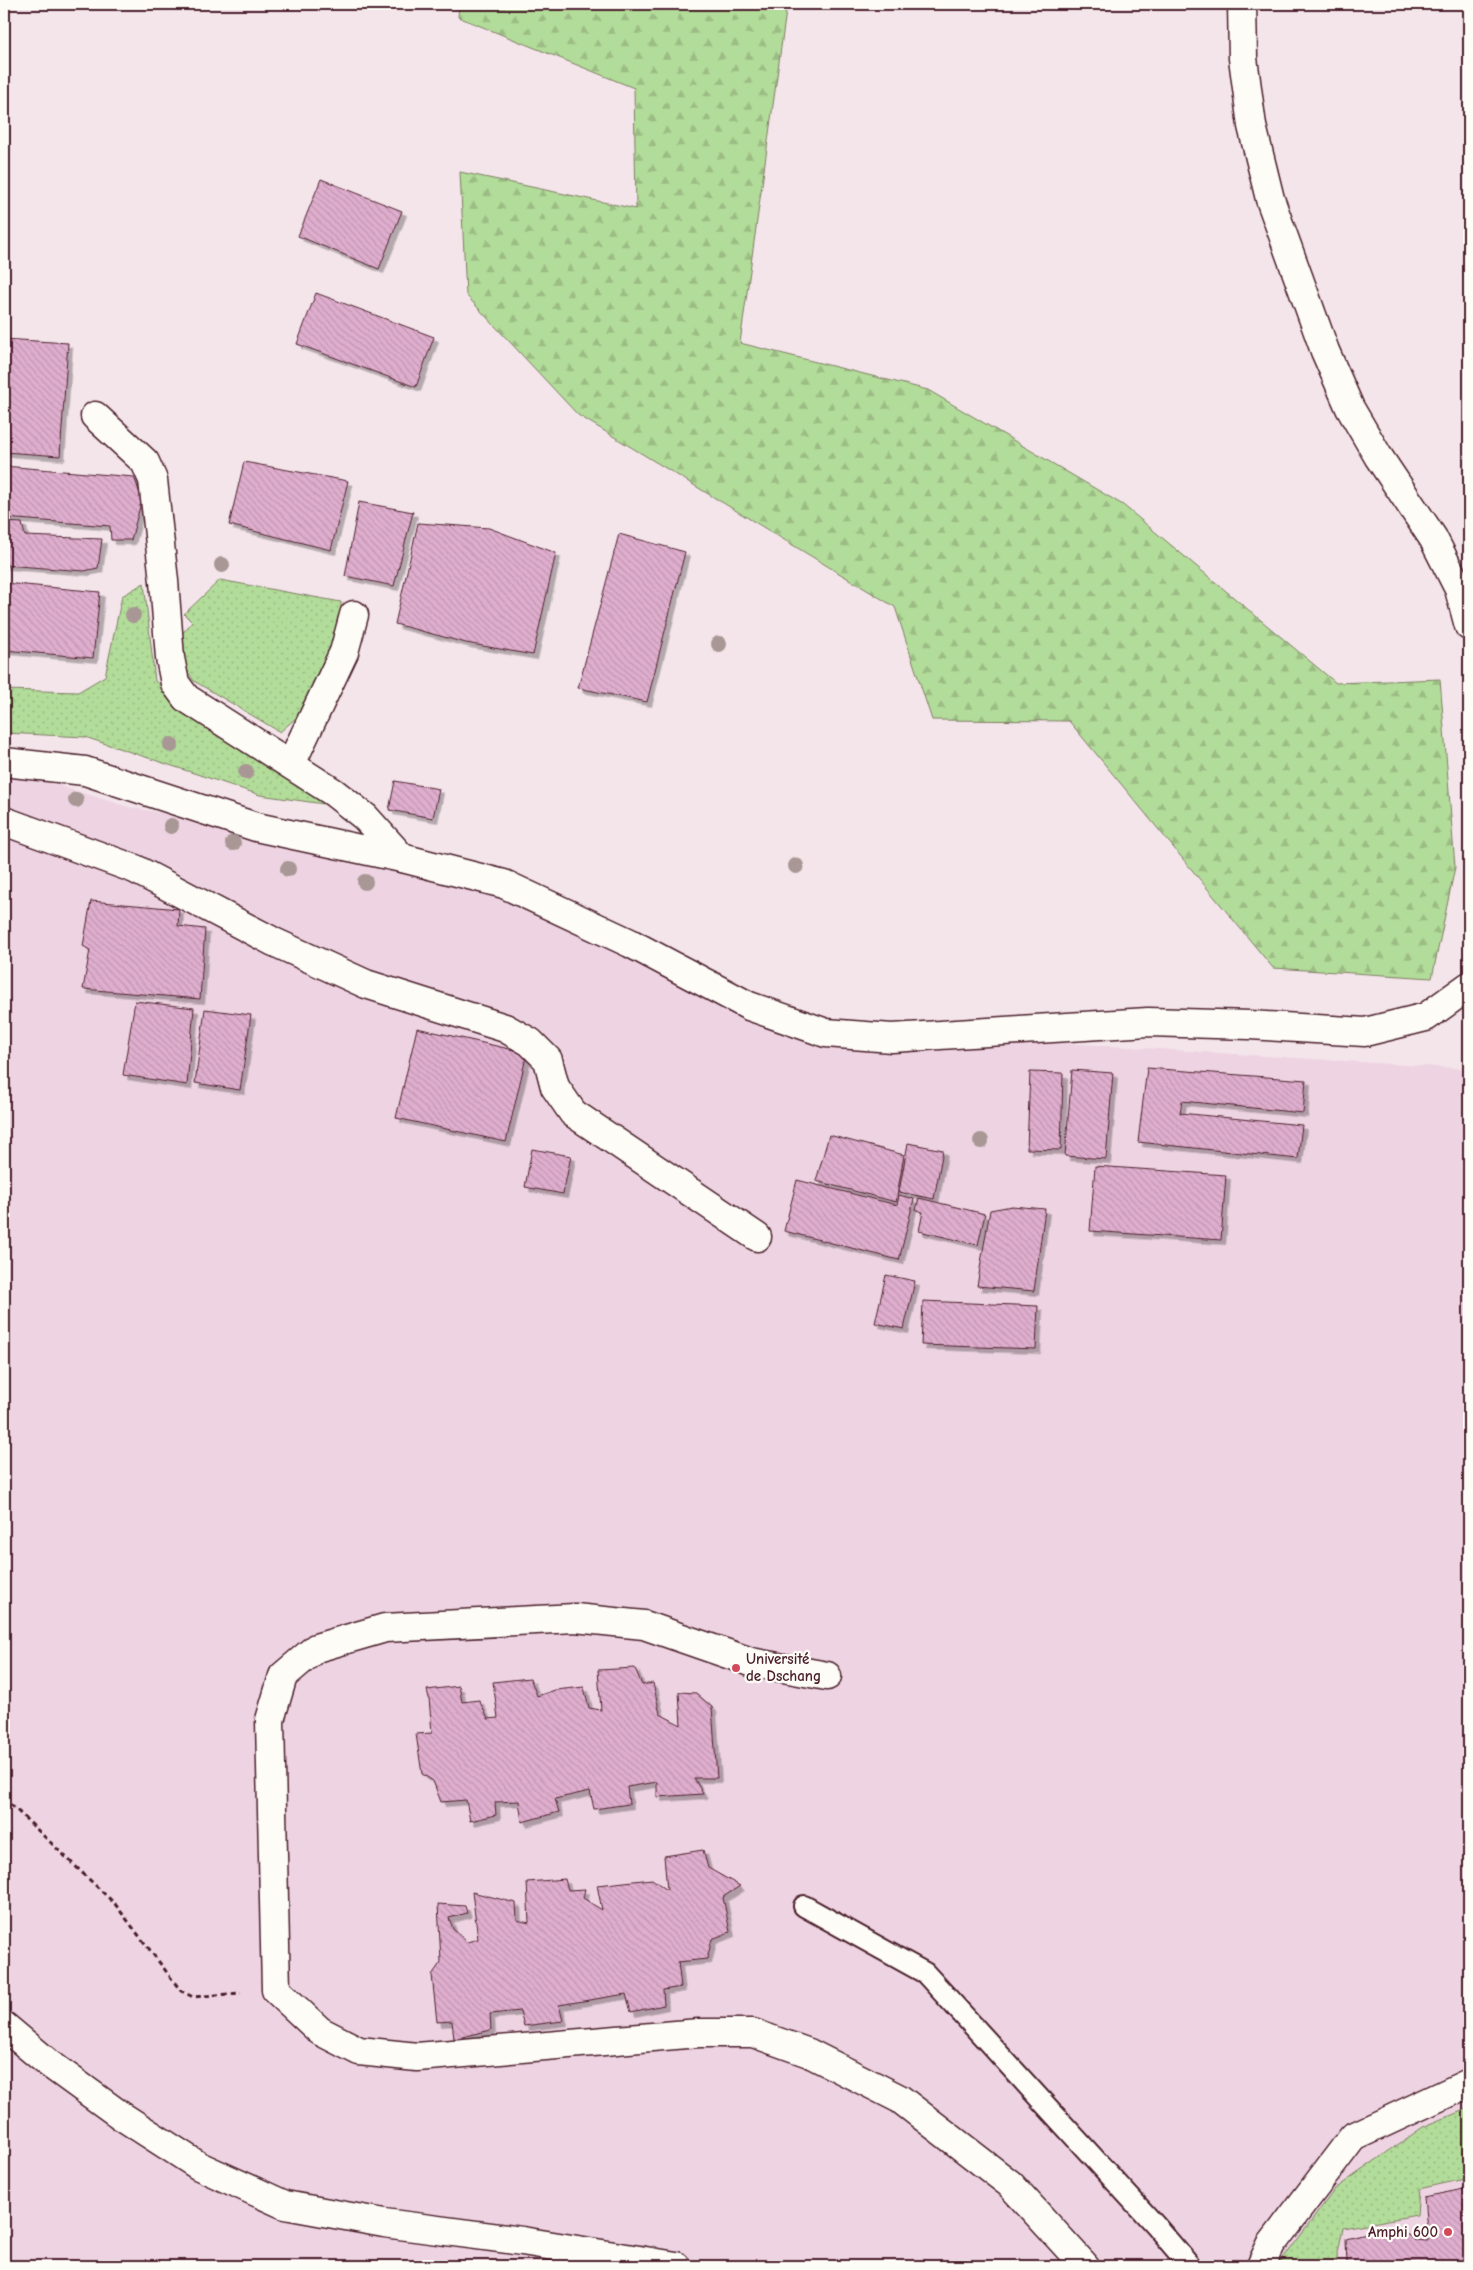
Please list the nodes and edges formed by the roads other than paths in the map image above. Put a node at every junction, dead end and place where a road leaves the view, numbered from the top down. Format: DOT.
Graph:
graph roads {
  1 [pos="1242,4"];
  2 [pos="95,416"];
  3 [pos="354,615"];
  4 [pos="1469,626"];
  5 [pos="4,762"];
  6 [pos="291,764"];
  7 [pos="4,821"];
  8 [pos="402,858"];
  9 [pos="1469,986"];
  10 [pos="757,1237"];
  11 [pos="827,1676"];
  12 [pos="804,1906"];
  13 [pos="4,2026"];
  14 [pos="1469,2083"];
  15 [pos="676,2266"];
  16 [pos="1085,2266"];
  17 [pos="1190,2266"];
  18 [pos="1261,2266"];
  1 -- 4 [label="street"];
  2 -- 6 [label="street"];
  3 -- 6 [label="street"];
  5 -- 8 [label="street"];
  6 -- 8 [label="street"];
  7 -- 10 [label="street"];
  8 -- 9 [label="street"];
  11 -- 16 [label="street"];
  12 -- 17 [label="lane"];
  13 -- 15 [label="street"];
  14 -- 18 [label="street"];
}
